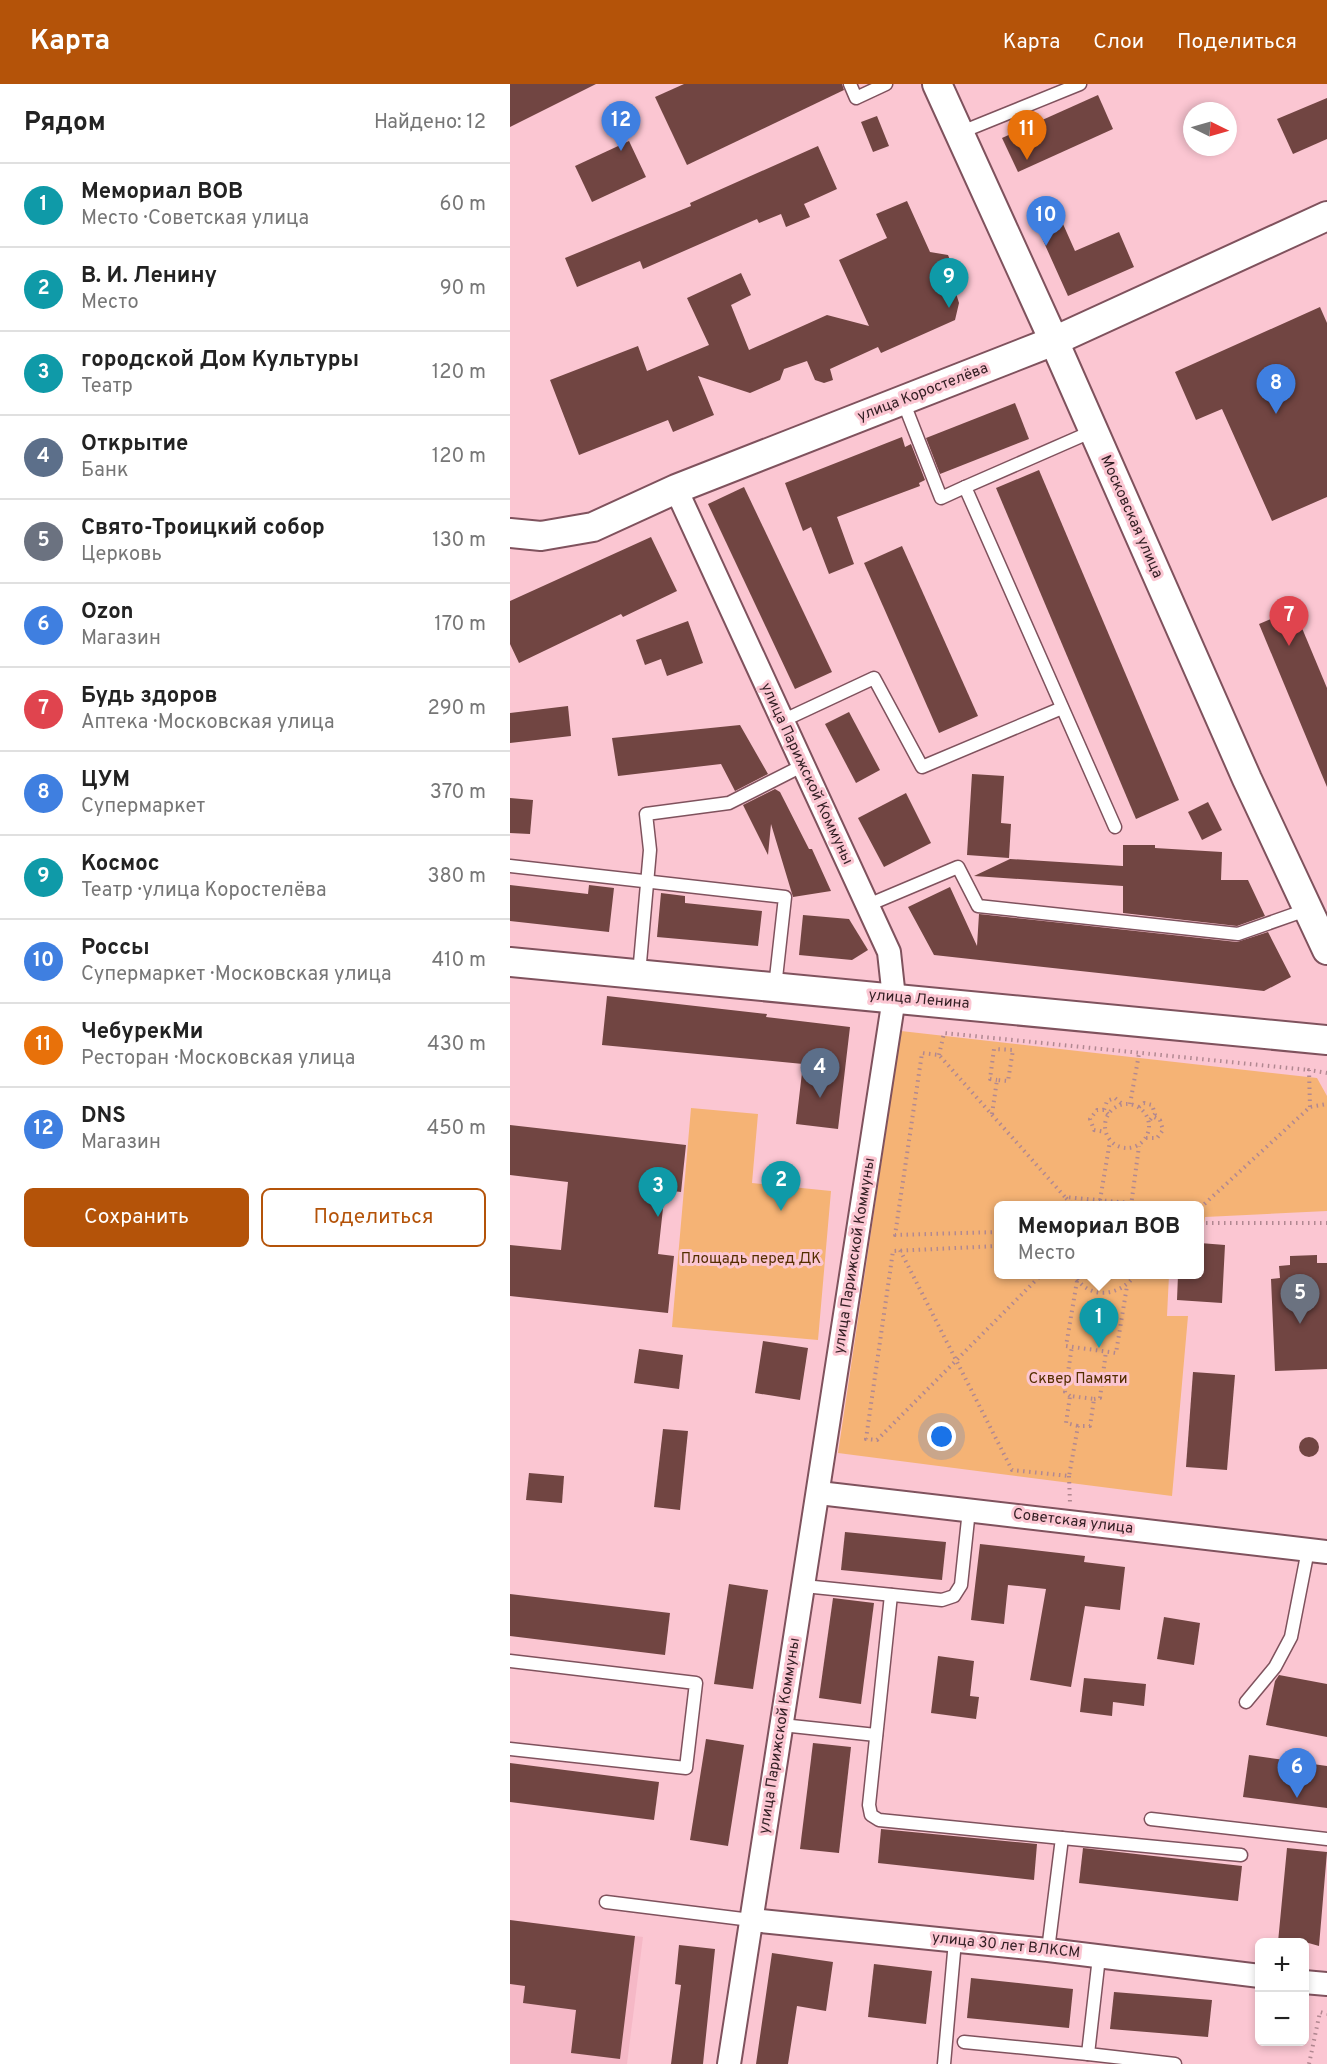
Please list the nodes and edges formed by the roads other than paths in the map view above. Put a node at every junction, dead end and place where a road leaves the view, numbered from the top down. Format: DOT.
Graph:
graph roads {
  1 [pos="850,84"];
  2 [pos="886,84"];
  3 [pos="937,84"];
  4 [pos="1080,84"];
  5 [pos="959,133"];
  6 [pos="1327,216"];
  7 [pos="1054,341"];
  8 [pos="903,401"];
  9 [pos="1093,431"];
  10 [pos="965,488"];
  11 [pos="675,489"];
  12 [pos="510,533"];
  13 [pos="1062,708"];
  14 [pos="782,722"];
  15 [pos="802,766"];
  16 [pos="1114,827"];
  17 [pos="510,866"];
  18 [pos="648,883"];
  19 [pos="868,905"];
  20 [pos="1309,909"];
  21 [pos="1327,950"];
  22 [pos="510,962"];
  23 [pos="639,974"];
  24 [pos="775,987"];
  25 [pos="894,998"];
  26 [pos="1327,1040"];
  27 [pos="819,1492"];
  28 [pos="969,1510"];
  29 [pos="1318,1551"];
  30 [pos="804,1586"];
  31 [pos="891,1595"];
  32 [pos="510,1661"];
  33 [pos="1246,1702"];
  34 [pos="782,1725"];
  35 [pos="876,1735"];
  36 [pos="510,1749"];
  37 [pos="1151,1819"];
  38 [pos="1062,1838"];
  39 [pos="1327,1839"];
  40 [pos="1241,1854"];
  41 [pos="606,1902"];
  42 [pos="751,1920"];
  43 [pos="955,1941"];
  44 [pos="1048,1950"];
  45 [pos="1099,1957"];
  46 [pos="1255,1975"];
  47 [pos="1309,1982"];
  48 [pos="1327,1984"];
  49 [pos="964,2042"];
  50 [pos="1088,2054"];
  51 [pos="729,2064"];
  52 [pos="944,2064"];
  53 [pos="1175,2064"];
  1 -- 2 [label="lane"];
  3 -- 5 [label="street, Московская улица"];
  4 -- 5 [label="lane"];
  5 -- 7 [label="street, Московская улица"];
  6 -- 7 [label="street, улица Коростелёва"];
  7 -- 8 [label="street, улица Коростелёва"];
  7 -- 9 [label="street, Московская улица"];
  8 -- 10 [label="lane"];
  8 -- 11 [label="street, улица Коростелёва"];
  9 -- 10 [label="lane"];
  9 -- 20 [label="street, Московская улица"];
  10 -- 13 [label="lane"];
  11 -- 12 [label="street, улица Коростелёва"];
  11 -- 14 [label="street, улица Парижской Коммуны"];
  13 -- 14 [label="lane"];
  13 -- 16 [label="lane"];
  14 -- 15 [label="street, улица Парижской Коммуны"];
  15 -- 18 [label="lane"];
  15 -- 19 [label="street, улица Парижской Коммуны"];
  17 -- 18 [label="lane"];
  18 -- 23 [label="lane"];
  18 -- 24 [label="lane"];
  19 -- 20 [label="lane"];
  19 -- 25 [label="street, улица Парижской Коммуны"];
  20 -- 21 [label="street, Московская улица"];
  22 -- 23 [label="street, улица Ленина"];
  23 -- 24 [label="street, улица Ленина"];
  24 -- 25 [label="street, улица Ленина"];
  25 -- 26 [label="street, улица Ленина"];
  25 -- 27 [label="street, улица Парижской Коммуны"];
  27 -- 28 [label="street, Советская улица"];
  27 -- 30 [label="street, улица Парижской Коммуны"];
  28 -- 29 [label="street, Советская улица"];
  28 -- 31 [label="lane"];
  29 -- 33 [label="lane"];
  30 -- 31 [label="lane"];
  30 -- 34 [label="street, улица Парижской Коммуны"];
  31 -- 35 [label="lane"];
  32 -- 36 [label="lane"];
  34 -- 35 [label="lane"];
  34 -- 42 [label="street, улица Парижской Коммуны"];
  35 -- 38 [label="lane"];
  37 -- 39 [label="lane"];
  38 -- 40 [label="lane"];
  38 -- 44 [label="lane"];
  41 -- 42 [label="lane"];
  42 -- 43 [label="street, улица 30 лет ВЛКСМ"];
  42 -- 51 [label="street, улица Парижской Коммуны"];
  43 -- 44 [label="street, улица 30 лет ВЛКСМ"];
  43 -- 52 [label="lane"];
  44 -- 45 [label="street, улица 30 лет ВЛКСМ"];
  45 -- 46 [label="street, улица 30 лет ВЛКСМ"];
  45 -- 50 [label="lane"];
  47 -- 48 [label="street"];
  49 -- 50 [label="lane"];
  50 -- 53 [label="lane"];
}
